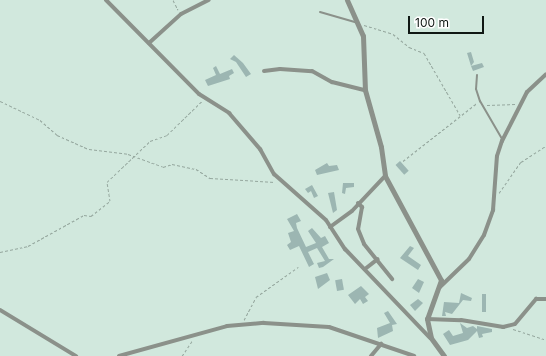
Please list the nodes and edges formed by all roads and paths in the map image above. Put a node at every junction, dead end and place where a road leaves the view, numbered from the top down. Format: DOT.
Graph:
graph roads {
  1 [pos="106,0"];
  2 [pos="173,0"];
  3 [pos="209,0"];
  4 [pos="347,0"];
  5 [pos="320,12"];
  6 [pos="181,14"];
  7 [pos="359,23"];
  8 [pos="149,43"];
  9 [pos="264,71"];
  10 [pos="546,74"];
  11 [pos="477,75"];
  12 [pos="365,90"];
  13 [pos="204,97"];
  14 [pos="0,101"];
  15 [pos="480,101"];
  16 [pos="520,104"];
  17 [pos="460,116"];
  18 [pos="502,141"];
  19 [pos="546,146"];
  20 [pos="135,157"];
  21 [pos="403,160"];
  22 [pos="385,176"];
  23 [pos="282,181"];
  24 [pos="494,198"];
  25 [pos="358,203"];
  26 [pos="330,227"];
  27 [pos="0,252"];
  28 [pos="378,259"];
  29 [pos="298,267"];
  30 [pos="365,269"];
  31 [pos="392,279"];
  32 [pos="440,288"];
  33 [pos="546,299"];
  34 [pos="0,310"];
  35 [pos="427,319"];
  36 [pos="243,325"];
  37 [pos="503,327"];
  38 [pos="196,334"];
  39 [pos="431,338"];
  40 [pos="546,340"];
  41 [pos="381,344"];
  42 [pos="76,356"];
  43 [pos="119,356"];
  44 [pos="182,356"];
  45 [pos="371,356"];
  46 [pos="414,356"];
  47 [pos="444,356"];
  1 -- 8 [label="street"];
  2 -- 6 [label="path"];
  3 -- 6 [label="street"];
  4 -- 7 [label="street"];
  5 -- 7 [label="lane"];
  6 -- 8 [label="street"];
  7 -- 12 [label="street"];
  7 -- 17 [label="path"];
  8 -- 13 [label="street"];
  9 -- 12 [label="street"];
  10 -- 16 [label="street"];
  11 -- 15 [label="lane"];
  12 -- 22 [label="street"];
  13 -- 20 [label="path"];
  13 -- 23 [label="street"];
  14 -- 20 [label="path"];
  15 -- 16 [label="path"];
  15 -- 17 [label="path"];
  15 -- 18 [label="lane"];
  16 -- 18 [label="street"];
  17 -- 21 [label="path"];
  18 -- 24 [label="street"];
  19 -- 24 [label="path"];
  20 -- 23 [label="path"];
  20 -- 27 [label="path"];
  22 -- 25 [label="street"];
  22 -- 32 [label="street"];
  23 -- 26 [label="street"];
  24 -- 32 [label="street"];
  25 -- 26 [label="street"];
  25 -- 28 [label="street"];
  26 -- 30 [label="street"];
  28 -- 30 [label="street"];
  28 -- 31 [label="street"];
  29 -- 36 [label="path"];
  30 -- 39 [label="street"];
  32 -- 35 [label="street"];
  33 -- 37 [label="street"];
  34 -- 42 [label="street"];
  35 -- 37 [label="street"];
  35 -- 39 [label="street"];
  36 -- 38 [label="street"];
  36 -- 41 [label="street"];
  37 -- 40 [label="path"];
  38 -- 43 [label="street"];
  38 -- 44 [label="path"];
  39 -- 47 [label="street"];
  41 -- 45 [label="street"];
  41 -- 46 [label="street"];
}
